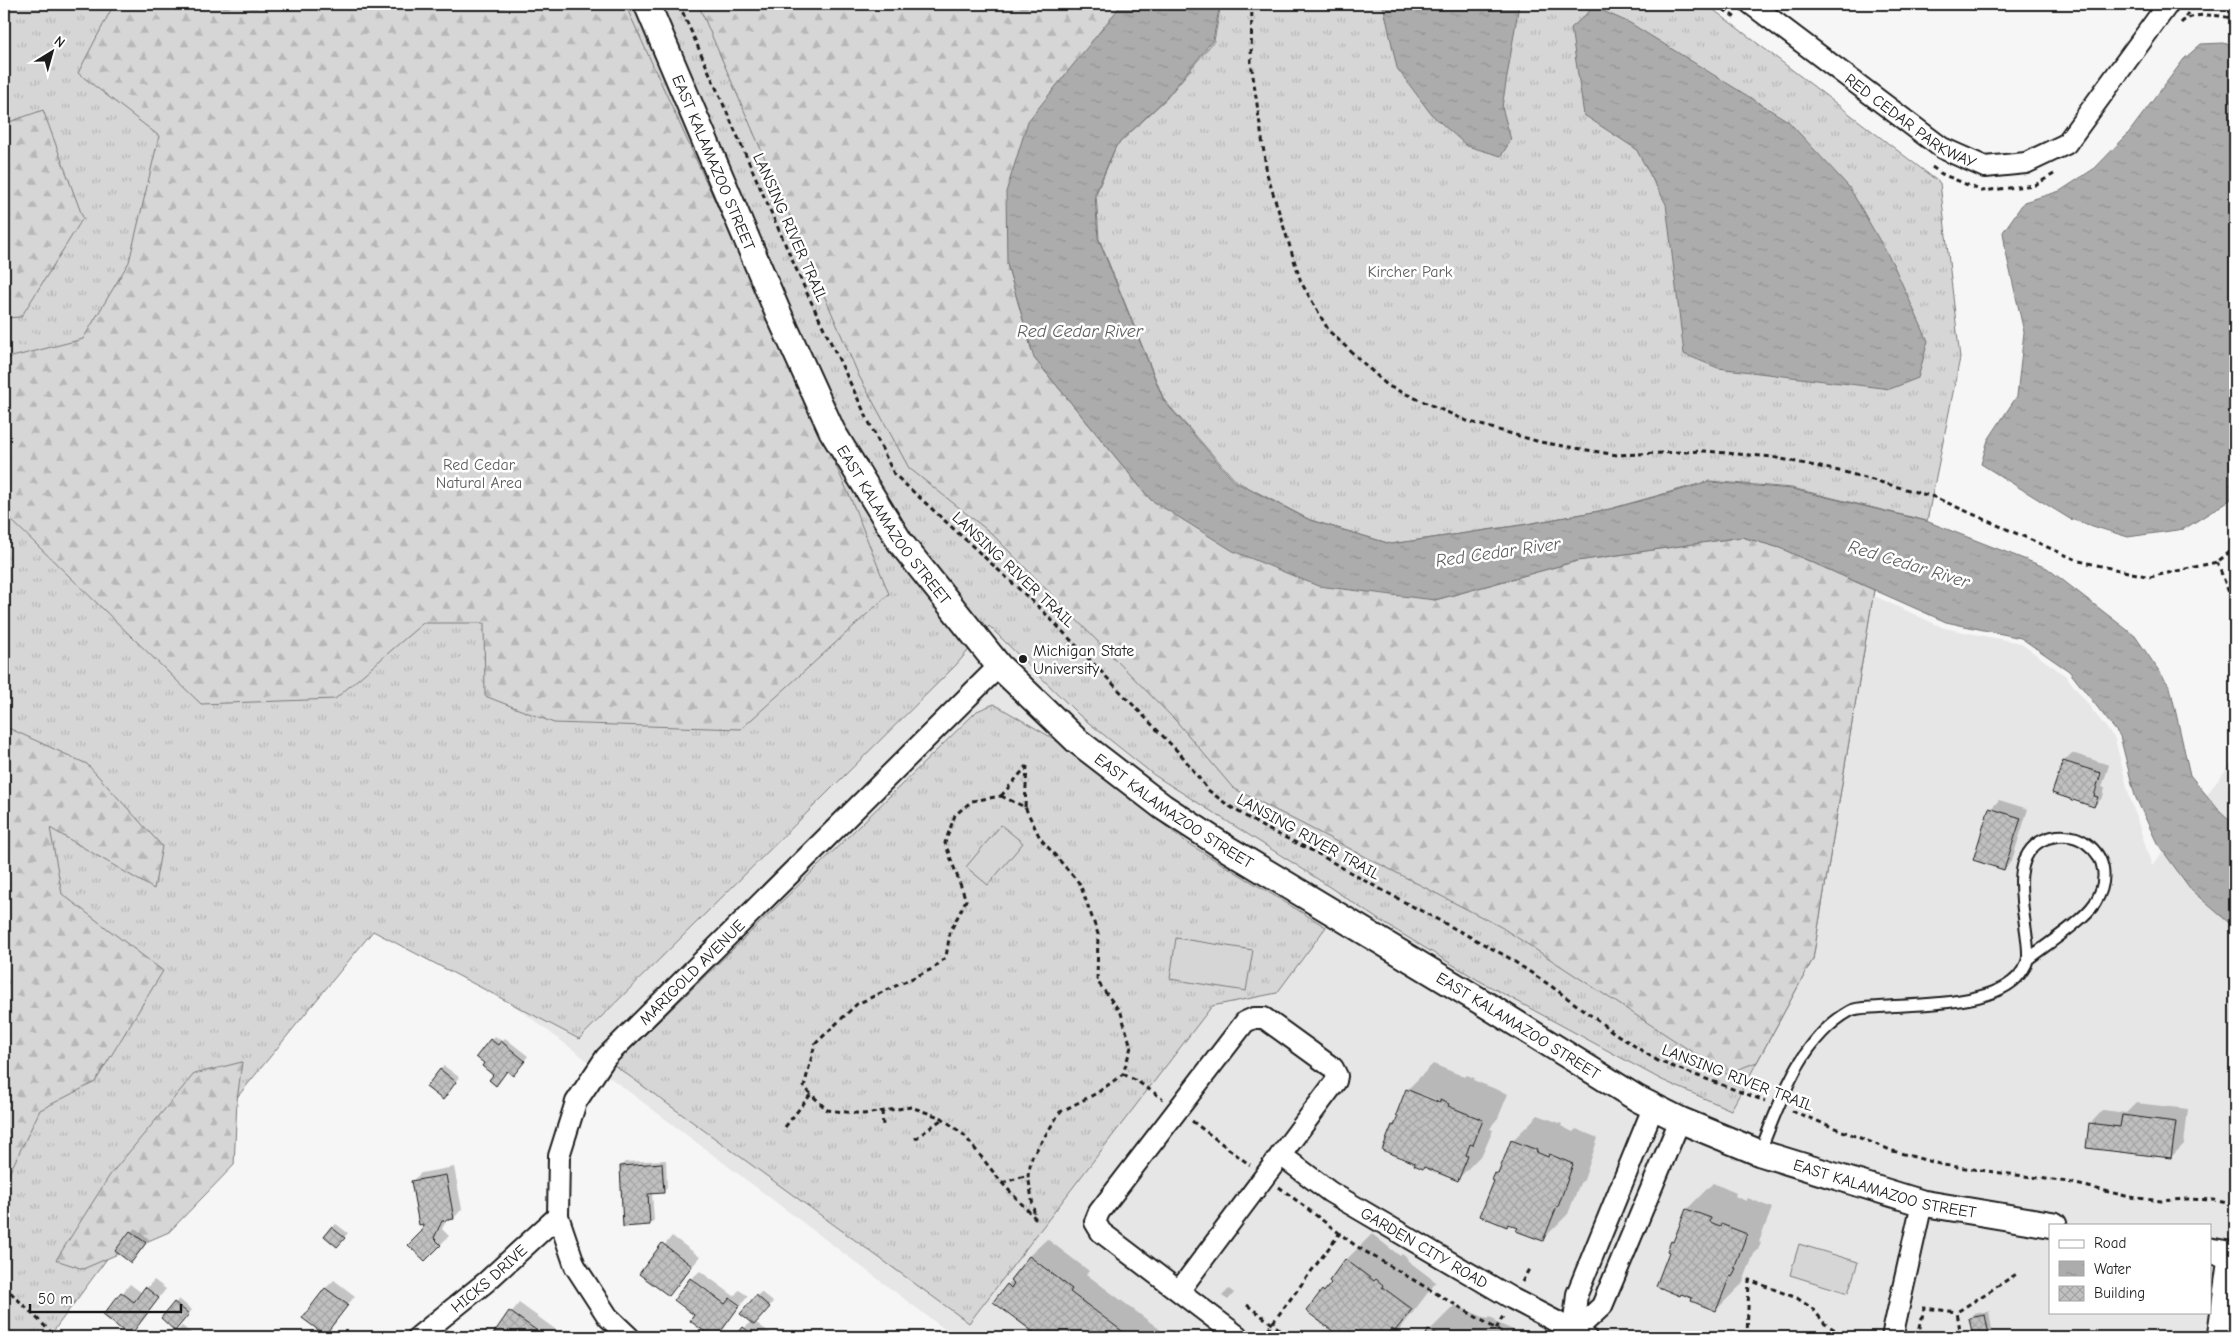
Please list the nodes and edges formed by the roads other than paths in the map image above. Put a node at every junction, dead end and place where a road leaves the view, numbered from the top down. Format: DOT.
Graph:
graph roads {
  1 [pos="647,4"];
  2 [pos="1751,4"];
  3 [pos="2168,4"];
  4 [pos="999,666"];
  5 [pos="2028,959"];
  6 [pos="1653,1108"];
  7 [pos="1680,1120"];
  8 [pos="1760,1153"];
  9 [pos="1281,1155"];
  10 [pos="1922,1203"];
  11 [pos="558,1216"];
  12 [pos="2049,1224"];
  13 [pos="2225,1253"];
  14 [pos="1179,1291"];
  15 [pos="1578,1333"];
  16 [pos="418,1337"];
  17 [pos="629,1337"];
  18 [pos="1239,1337"];
  19 [pos="1892,1337"];
  20 [pos="2220,1337"];
  1 -- 4 [label="street, EAST KALAMAZOO STREET"];
  2 -- 3 [label="street, RED CEDAR PARKWAY"];
  4 -- 6 [label="street, EAST KALAMAZOO STREET"];
  4 -- 11 [label="street, MARIGOLD AVENUE"];
  5 -- 5 [label="lane"];
  5 -- 8 [label="lane"];
  6 -- 7 [label="street, EAST KALAMAZOO STREET"];
  6 -- 15 [label="street"];
  7 -- 8 [label="street, EAST KALAMAZOO STREET"];
  7 -- 15 [label="street"];
  8 -- 10 [label="street, EAST KALAMAZOO STREET"];
  9 -- 14 [label="street"];
  9 -- 14 [label="street"];
  9 -- 15 [label="street, GARDEN CITY ROAD"];
  10 -- 12 [label="street, EAST KALAMAZOO STREET"];
  10 -- 19 [label="street"];
  11 -- 16 [label="street, HICKS DRIVE"];
  11 -- 17 [label="street, MARIGOLD AVENUE"];
  13 -- 20 [label="street"];
  14 -- 18 [label="street"];
}
